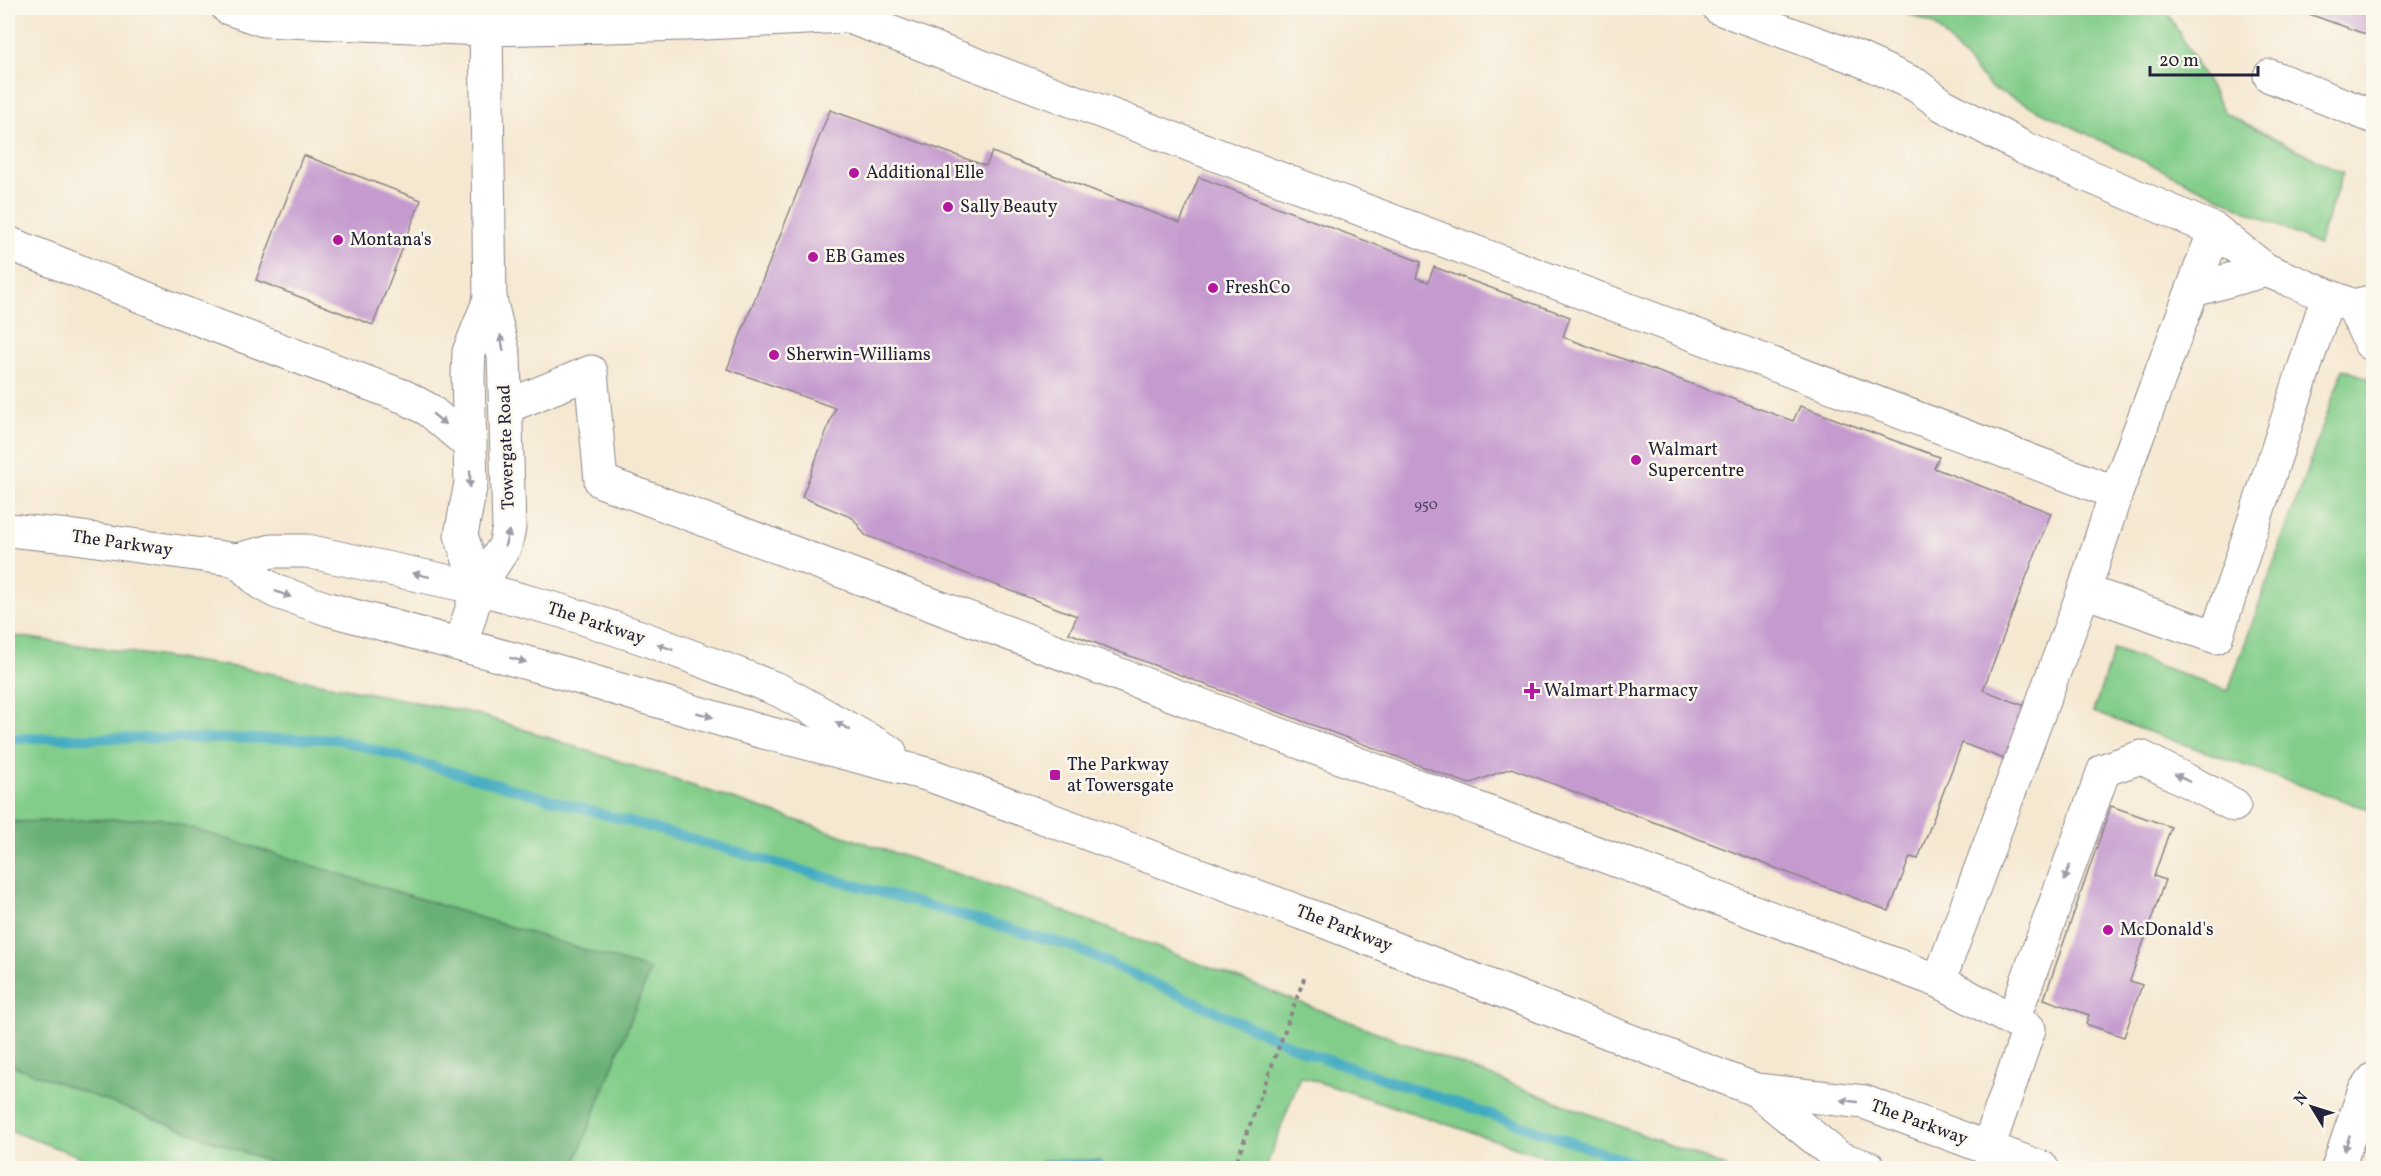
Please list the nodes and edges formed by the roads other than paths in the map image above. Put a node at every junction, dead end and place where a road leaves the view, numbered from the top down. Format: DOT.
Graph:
graph roads {
  1 [pos="228,8"];
  2 [pos="1719,8"];
  3 [pos="848,11"];
  4 [pos="486,29"];
  5 [pos="2270,76"];
  6 [pos="2373,117"];
  7 [pos="2215,230"];
  8 [pos="8,243"];
  9 [pos="2266,270"];
  10 [pos="2193,290"];
  11 [pos="490,299"];
  12 [pos="2352,301"];
  13 [pos="2373,344"];
  14 [pos="506,407"];
  15 [pos="470,445"];
  16 [pos="2116,493"];
  17 [pos="8,530"];
  18 [pos="237,560"];
  19 [pos="478,588"];
  20 [pos="2084,591"];
  21 [pos="461,645"];
  22 [pos="930,775"];
  23 [pos="2234,805"];
  24 [pos="1939,981"];
  25 [pos="2013,1020"];
  26 [pos="2373,1079"];
  27 [pos="1756,1090"];
  28 [pos="1988,1148"];
  29 [pos="1869,1168"];
  30 [pos="2042,1168"];
  31 [pos="2338,1168"];
  1 -- 4 [label="main road"];
  2 -- 7 [label="main road"];
  3 -- 4 [label="main road"];
  3 -- 16 [label="main road"];
  4 -- 11 [label="main road, Towergate Road"];
  5 -- 6 [label="main road"];
  7 -- 9 [label="main road"];
  7 -- 10 [label="main road"];
  8 -- 15 [label="main road, one-way"];
  9 -- 10 [label="main road"];
  9 -- 12 [label="main road"];
  10 -- 16 [label="main road"];
  14 -- 11 [label="main road, Towergate Road, one-way"];
  11 -- 15 [label="main road, Towergate Road"];
  12 -- 13 [label="main road"];
  12 -- 20 [label="main road"];
  19 -- 14 [label="main road, Towergate Road, one-way"];
  14 -- 24 [label="main road"];
  15 -- 19 [label="main road, Towergate Road, one-way"];
  16 -- 20 [label="main road"];
  17 -- 18 [label="main road, The Parkway"];
  19 -- 18 [label="main road, The Parkway, one-way"];
  18 -- 21 [label="main road, The Parkway, one-way"];
  19 -- 21 [label="main road, Towergate Road"];
  22 -- 19 [label="main road, The Parkway, one-way"];
  20 -- 24 [label="main road"];
  21 -- 22 [label="main road, The Parkway, one-way"];
  22 -- 27 [label="main road, The Parkway"];
  23 -- 25 [label="main road, one-way"];
  24 -- 25 [label="main road"];
  25 -- 28 [label="main road"];
  26 -- 31 [label="main road, one-way"];
  28 -- 27 [label="main road, The Parkway, one-way"];
  27 -- 29 [label="main road, The Parkway"];
  28 -- 30 [label="main road, The Parkway"];
}
